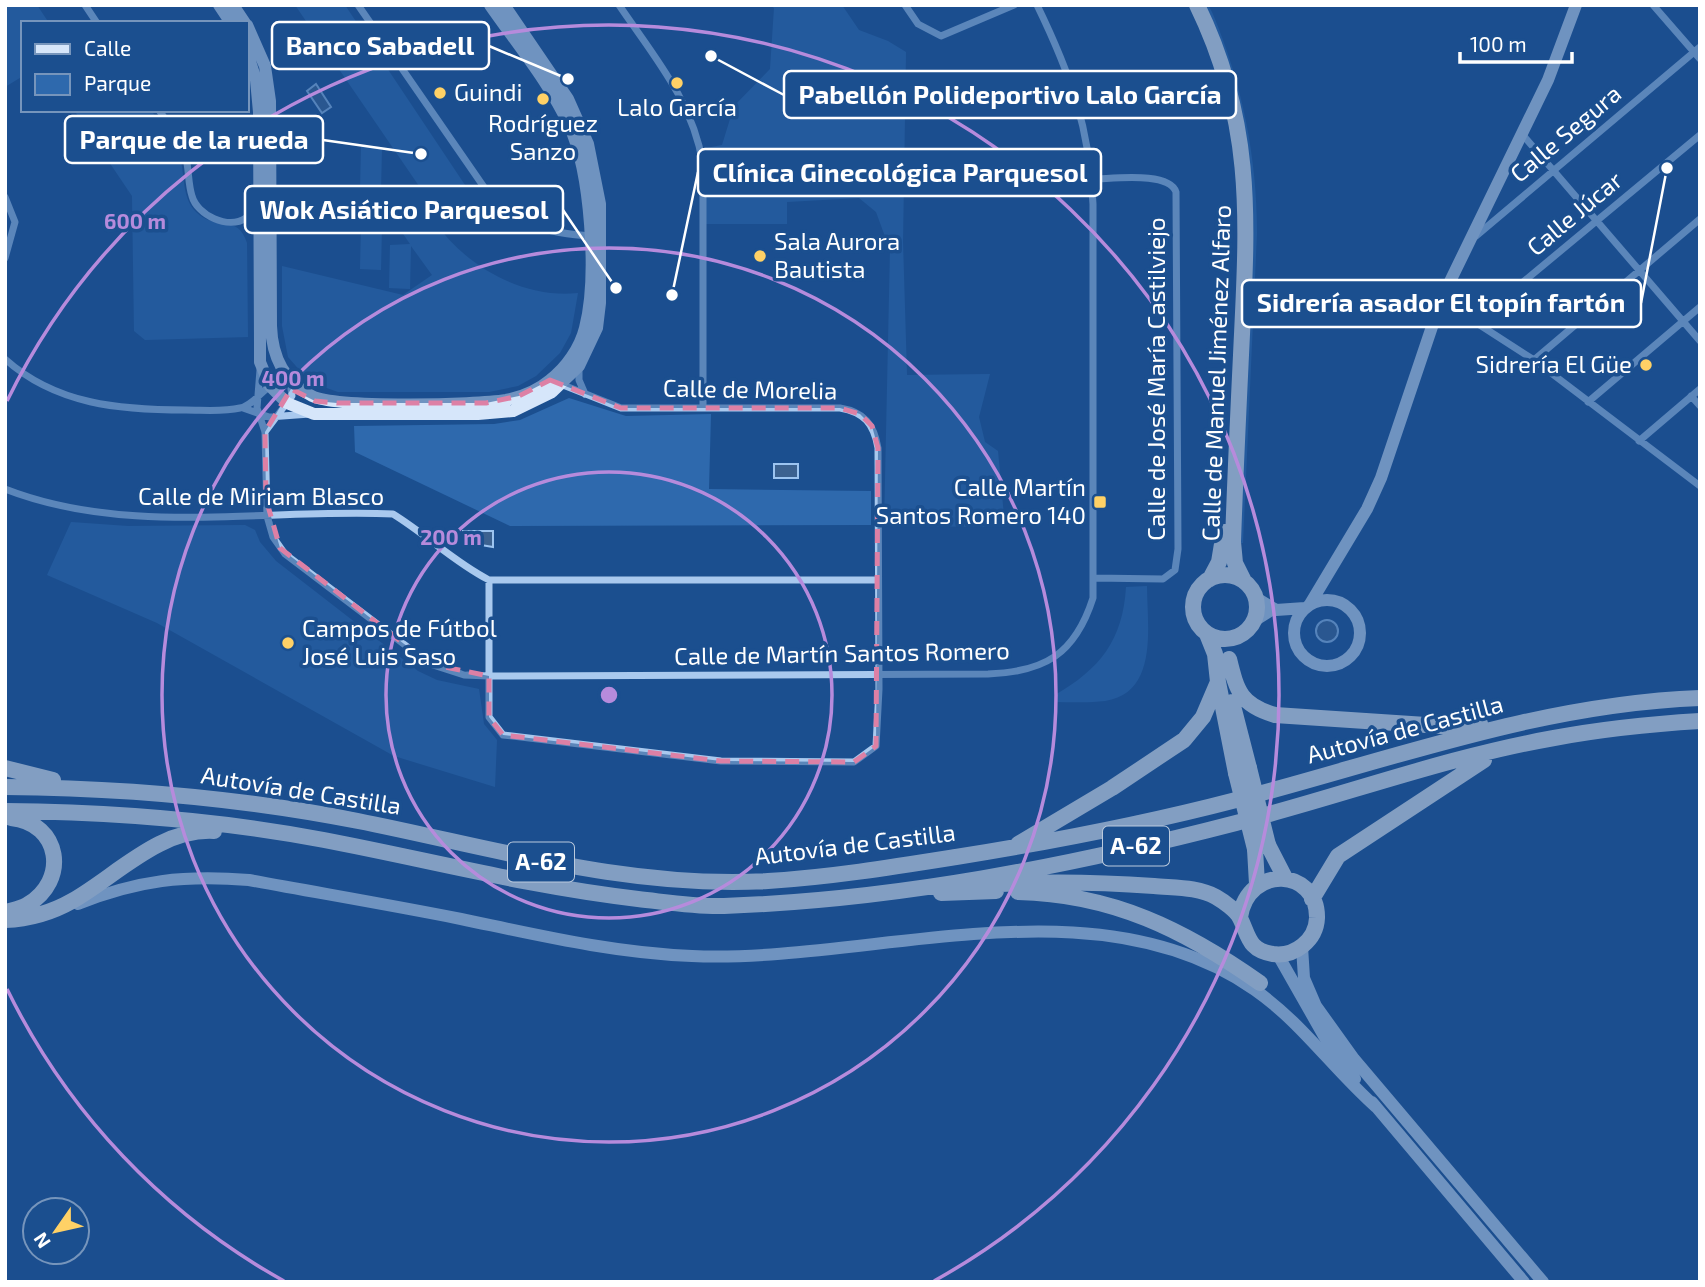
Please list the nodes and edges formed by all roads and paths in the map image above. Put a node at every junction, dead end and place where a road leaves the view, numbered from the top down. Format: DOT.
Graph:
graph roads {
  1 [pos="85,5"];
  2 [pos="219,5"];
  3 [pos="233,5"];
  4 [pos="358,5"];
  5 [pos="490,5"];
  6 [pos="504,5"];
  7 [pos="618,5"];
  8 [pos="905,5"];
  9 [pos="1014,5"];
  10 [pos="1037,5"];
  11 [pos="1186,5"];
  12 [pos="1197,5"];
  13 [pos="1576,5"];
  14 [pos="1653,5"];
  15 [pos="96,21"];
  16 [pos="230,21"];
  17 [pos="244,21"];
  18 [pos="248,28"];
  19 [pos="1697,50"];
  20 [pos="248,56"];
  21 [pos="1700,60"];
  22 [pos="160,112"];
  23 [pos="1521,134"];
  24 [pos="1700,135"];
  25 [pos="1553,170"];
  26 [pos="1092,179"];
  27 [pos="5,197"];
  28 [pos="261,216"];
  29 [pos="246,218"];
  30 [pos="1486,219"];
  31 [pos="1700,219"];
  32 [pos="1597,221"];
  33 [pos="594,236"];
  34 [pos="5,258"];
  35 [pos="1639,270"];
  36 [pos="1441,300"];
  37 [pos="1700,307"];
  38 [pos="1683,321"];
  39 [pos="1475,322"];
  40 [pos="1700,341"];
  41 [pos="272,343"];
  42 [pos="5,359"];
  43 [pos="1534,360"];
  44 [pos="260,362"];
  45 [pos="579,366"];
  46 [pos="284,382"];
  47 [pos="556,382"];
  48 [pos="270,386"];
  49 [pos="295,388"];
  50 [pos="1700,389"];
  51 [pos="586,394"];
  52 [pos="1692,396"];
  53 [pos="257,399"];
  54 [pos="1588,402"];
  55 [pos="287,403"];
  56 [pos="1700,406"];
  57 [pos="703,407"];
  58 [pos="243,408"];
  59 [pos="259,414"];
  60 [pos="314,414"];
  61 [pos="277,415"];
  62 [pos="265,432"];
  63 [pos="1639,441"];
  64 [pos="1700,486"];
  65 [pos="5,489"];
  66 [pos="267,516"];
  67 [pos="1327,575"];
  68 [pos="1094,578"];
  69 [pos="1210,579"];
  70 [pos="489,580"];
  71 [pos="878,580"];
  72 [pos="1244,581"];
  73 [pos="1256,598"];
  74 [pos="1336,601"];
  75 [pos="1307,606"];
  76 [pos="1276,610"];
  77 [pos="1254,621"];
  78 [pos="1294,626"];
  79 [pos="1207,634"];
  80 [pos="1238,636"];
  81 [pos="1229,659"];
  82 [pos="879,674"];
  83 [pos="489,676"];
  84 [pos="1217,682"];
  85 [pos="1700,698"];
  86 [pos="1546,716"];
  87 [pos="1700,721"];
  88 [pos="1546,739"];
  89 [pos="5,768"];
  90 [pos="1242,770"];
  91 [pos="5,787"];
  92 [pos="75,788"];
  93 [pos="5,811"];
  94 [pos="5,818"];
  95 [pos="299,835"];
  96 [pos="1262,847"];
  97 [pos="1010,848"];
  98 [pos="1285,878"];
  99 [pos="1257,884"];
  100 [pos="928,894"];
  101 [pos="1312,899"];
  102 [pos="721,906"];
  103 [pos="5,912"];
  104 [pos="34,917"];
  105 [pos="1240,917"];
  106 [pos="5,920"];
  107 [pos="1302,947"];
  108 [pos="1278,955"];
  109 [pos="1260,983"];
  110 [pos="1356,1081"];
  111 [pos="1376,1107"];
  112 [pos="1524,1282"];
  113 [pos="1542,1282"];
  1 -- 15 [label="street"];
  2 -- 16 [label="street"];
  3 -- 17 [label="street"];
  4 -- 33 [label="street"];
  5 -- 33 [label="street"];
  6 -- 33 [label="street"];
  7 -- 57 [label="street"];
  8 -- 9 [label="street"];
  10 -- 26 [label="street, Calle de Martín Santos Romero"];
  11 -- 69 [label="highway, Calle de Manuel Jiménez Alfaro"];
  12 -- 72 [label="highway, Calle de Manuel Jiménez Alfaro"];
  13 -- 23 [label="street"];
  14 -- 19 [label="street"];
  18 -- 28 [label="street"];
  19 -- 21 [label="street"];
  19 -- 25 [label="street, Calle Segura"];
  20 -- 28 [label="street"];
  22 -- 29 [label="street"];
  23 -- 25 [label="street"];
  23 -- 30 [label="street"];
  24 -- 32 [label="street, Calle Júcar"];
  25 -- 30 [label="street, Calle Segura"];
  25 -- 32 [label="street"];
  26 -- 68 [label="street, Calle de Martín Santos Romero"];
  26 -- 68 [label="street, Calle de José María Castilviejo"];
  27 -- 34 [label="street"];
  28 -- 29 [label="street"];
  28 -- 29 [label="street"];
  28 -- 41 [label="street"];
  28 -- 44 [label="street"];
  30 -- 36 [label="street"];
  31 -- 35 [label="street"];
  32 -- 35 [label="street"];
  32 -- 39 [label="street, Calle Júcar"];
  33 -- 45 [label="street"];
  33 -- 47 [label="street"];
  35 -- 38 [label="street"];
  35 -- 43 [label="street"];
  36 -- 39 [label="street"];
  36 -- 67 [label="street"];
  37 -- 38 [label="street"];
  38 -- 40 [label="street"];
  38 -- 54 [label="street"];
  39 -- 43 [label="street"];
  41 -- 46 [label="street"];
  41 -- 49 [label="street"];
  42 -- 58 [label="street"];
  43 -- 54 [label="street"];
  44 -- 48 [label="street"];
  44 -- 53 [label="street"];
  45 -- 47 [label="street"];
  45 -- 51 [label="street"];
  46 -- 48 [label="street"];
  46 -- 49 [label="street"];
  47 -- 49 [label="street"];
  47 -- 51 [label="street, Calle de Morelia"];
  47 -- 60 [label="street"];
  48 -- 53 [label="street"];
  48 -- 55 [label="street"];
  49 -- 55 [label="street"];
  50 -- 52 [label="street"];
  51 -- 57 [label="street, Calle de Morelia"];
  52 -- 56 [label="street"];
  52 -- 63 [label="street"];
  53 -- 58 [label="street"];
  53 -- 59 [label="street"];
  54 -- 63 [label="street"];
  55 -- 60 [label="street"];
  55 -- 61 [label="street"];
  57 -- 71 [label="street, Calle de Morelia"];
  58 -- 59 [label="street"];
  59 -- 61 [label="street"];
  59 -- 62 [label="street"];
  60 -- 61 [label="street"];
  61 -- 62 [label="street"];
  62 -- 66 [label="street"];
  63 -- 64 [label="street"];
  65 -- 66 [label="street, Calle de Miriam Blasco"];
  66 -- 70 [label="street, Calle de Miriam Blasco"];
  66 -- 83 [label="street, Calle de Martín Santos Romero"];
  67 -- 74 [label="street"];
  67 -- 75 [label="street"];
  68 -- 82 [label="street, Calle de Martín Santos Romero"];
  69 -- 72 [label="highway"];
  69 -- 79 [label="highway"];
  70 -- 71 [label="street, Calle de Miriam Blasco"];
  70 -- 83 [label="street"];
  71 -- 82 [label="street, Calle de Morelia"];
  72 -- 73 [label="highway"];
  73 -- 76 [label="street"];
  73 -- 77 [label="highway"];
  74 -- 75 [label="street"];
  74 -- 78 [label="street"];
  75 -- 76 [label="street"];
  75 -- 78 [label="street"];
  76 -- 77 [label="street"];
  76 -- 78 [label="street"];
  77 -- 80 [label="highway"];
  79 -- 80 [label="highway"];
  79 -- 84 [label="highway"];
  80 -- 81 [label="highway"];
  81 -- 86 [label="highway"];
  81 -- 90 [label="highway"];
  82 -- 83 [label="street, Calle de Martín Santos Romero"];
  82 -- 83 [label="street, Calle de Morelia"];
  84 -- 90 [label="highway"];
  84 -- 97 [label="highway"];
  85 -- 86 [label="highway, Autovía de Castilla / A-62"];
  86 -- 97 [label="highway, Autovía de Castilla / A-62"];
  87 -- 88 [label="highway, Autovía de Castilla / A-62"];
  88 -- 101 [label="highway"];
  88 -- 102 [label="highway, Autovía de Castilla / A-62"];
  89 -- 92 [label="highway"];
  90 -- 96 [label="highway, bridge"];
  91 -- 92 [label="highway, Autovía de Castilla / A-62"];
  92 -- 97 [label="highway, Autovía de Castilla / A-62"];
  93 -- 95 [label="highway, Autovía de Castilla / A-62"];
  94 -- 103 [label="highway"];
  95 -- 102 [label="highway, Autovía de Castilla / A-62"];
  95 -- 104 [label="highway"];
  96 -- 98 [label="highway"];
  96 -- 99 [label="highway"];
  98 -- 99 [label="highway"];
  98 -- 101 [label="highway"];
  99 -- 105 [label="highway"];
  100 -- 102 [label="highway"];
  100 -- 105 [label="highway"];
  100 -- 109 [label="highway"];
  101 -- 107 [label="highway"];
  104 -- 106 [label="highway"];
  104 -- 111 [label="street"];
  105 -- 108 [label="highway"];
  107 -- 108 [label="highway"];
  107 -- 113 [label="street"];
  108 -- 110 [label="street"];
  109 -- 110 [label="street"];
  110 -- 111 [label="street"];
  111 -- 112 [label="street"];
}
